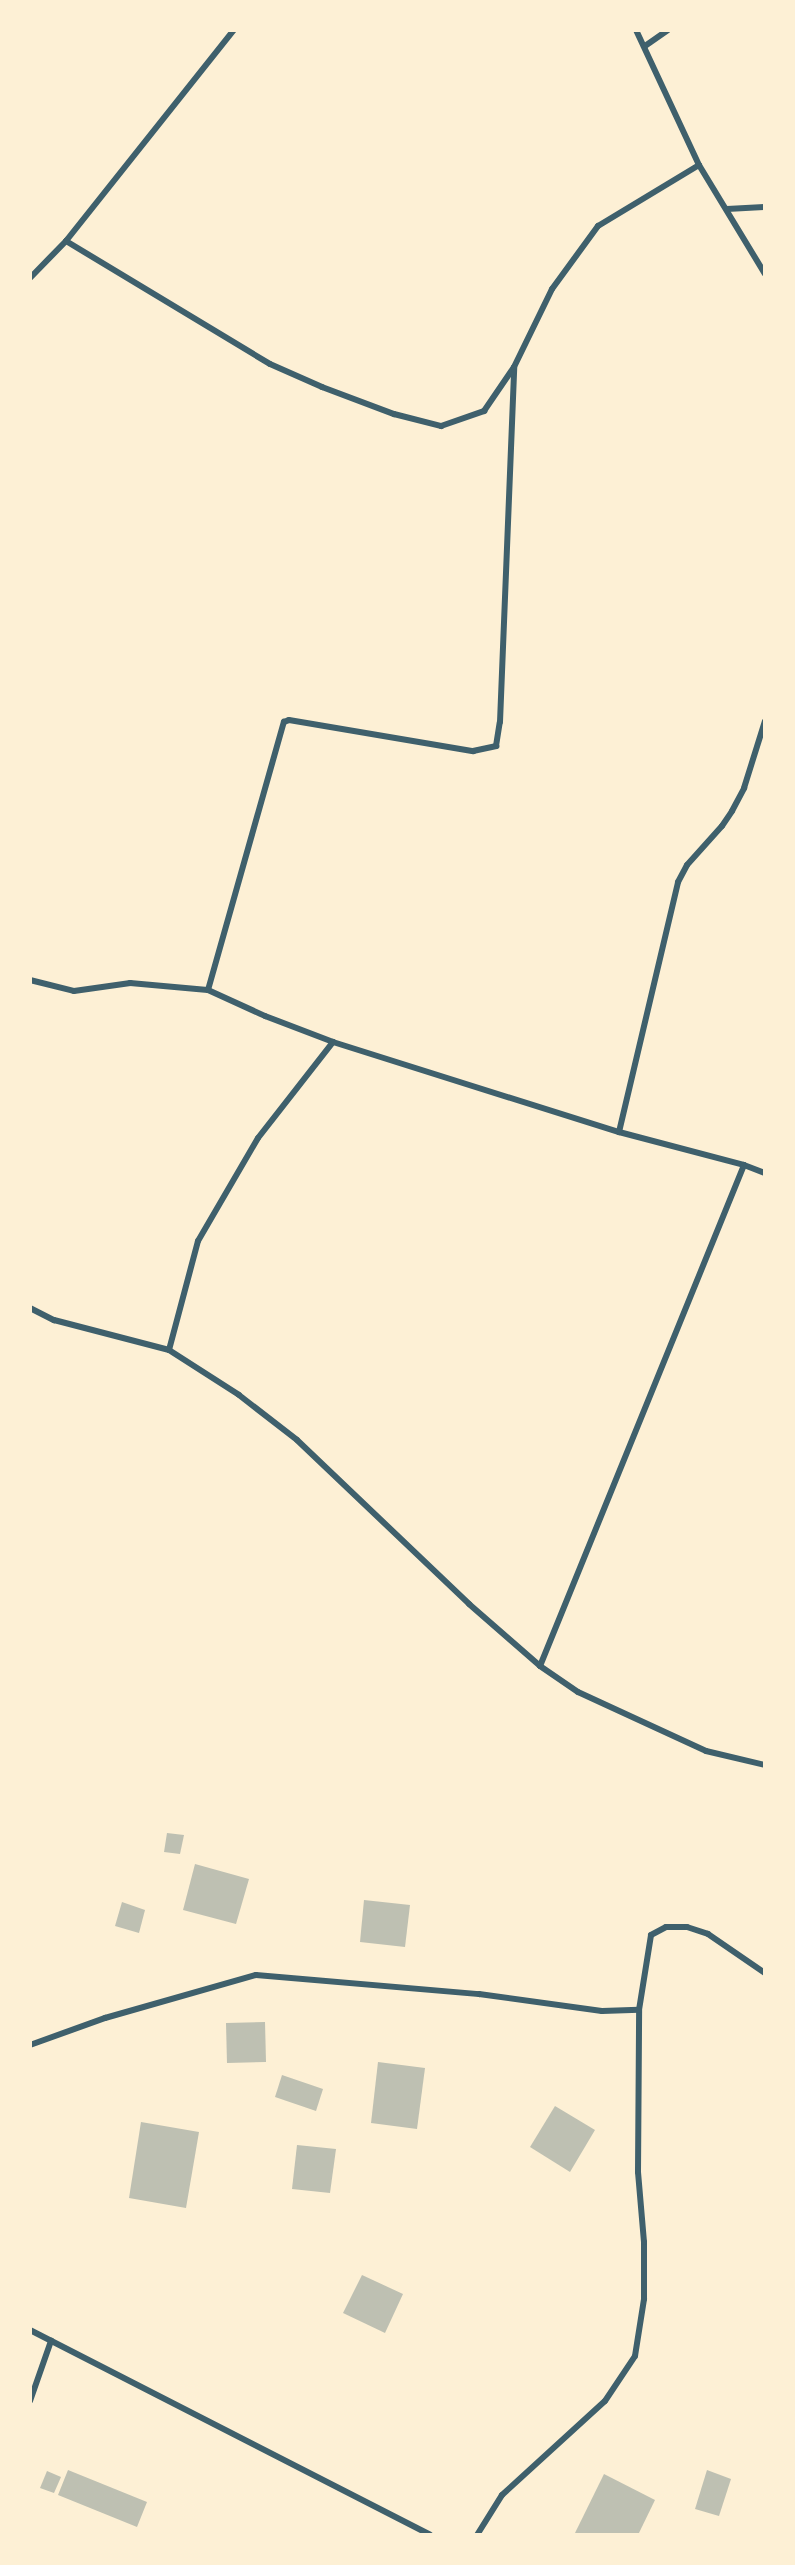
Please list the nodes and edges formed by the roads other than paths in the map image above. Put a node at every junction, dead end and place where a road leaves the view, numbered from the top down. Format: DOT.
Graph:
graph roads {
  1 [pos="234,30"];
  2 [pos="636,30"];
  3 [pos="668,30"];
  4 [pos="645,46"];
  5 [pos="699,165"];
  6 [pos="765,207"];
  7 [pos="727,209"];
  8 [pos="66,241"];
  9 [pos="765,274"];
  10 [pos="30,278"];
  11 [pos="514,367"];
  12 [pos="765,721"];
  13 [pos="30,980"];
  14 [pos="208,990"];
  15 [pos="333,1042"];
  16 [pos="619,1132"];
  17 [pos="744,1165"];
  18 [pos="765,1173"];
  19 [pos="30,1308"];
  20 [pos="169,1350"];
  21 [pos="540,1666"];
  22 [pos="765,1765"];
  23 [pos="765,1973"];
  24 [pos="639,2010"];
  25 [pos="30,2045"];
  26 [pos="30,2330"];
  27 [pos="51,2340"];
  28 [pos="30,2401"];
  29 [pos="430,2535"];
  30 [pos="477,2535"];
  1 -- 8 [label="street"];
  2 -- 4 [label="street"];
  3 -- 4 [label="street"];
  4 -- 5 [label="street"];
  5 -- 7 [label="street"];
  5 -- 11 [label="street"];
  6 -- 7 [label="street"];
  7 -- 9 [label="street"];
  8 -- 10 [label="street"];
  8 -- 11 [label="street"];
  11 -- 14 [label="street"];
  12 -- 16 [label="street"];
  13 -- 14 [label="street"];
  14 -- 15 [label="street"];
  15 -- 16 [label="street"];
  15 -- 20 [label="street"];
  16 -- 17 [label="street"];
  17 -- 18 [label="street"];
  17 -- 21 [label="street"];
  19 -- 20 [label="street"];
  20 -- 21 [label="street"];
  21 -- 22 [label="street"];
  23 -- 24 [label="street"];
  24 -- 25 [label="street"];
  24 -- 30 [label="street"];
  26 -- 27 [label="street"];
  27 -- 28 [label="street"];
  27 -- 29 [label="street"];
}
